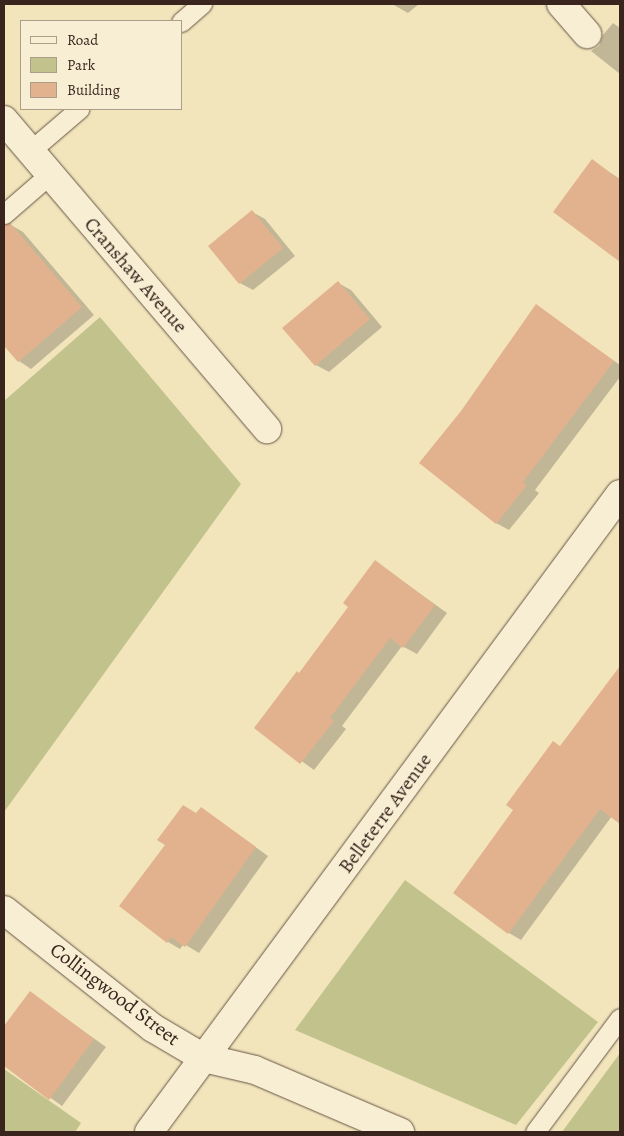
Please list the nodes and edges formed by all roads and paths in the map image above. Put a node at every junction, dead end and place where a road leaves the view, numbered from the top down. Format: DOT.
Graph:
graph roads {
  1 [pos="202,4"];
  2 [pos="561,4"];
  3 [pos="182,21"];
  4 [pos="587,34"];
  5 [pos="78,110"];
  6 [pos="4,120"];
  7 [pos="30,151"];
  8 [pos="50,174"];
  9 [pos="4,214"];
  10 [pos="268,429"];
  11 [pos="620,494"];
  12 [pos="4,910"];
  13 [pos="620,1018"];
  14 [pos="204,1058"];
  15 [pos="149,1132"];
  16 [pos="400,1132"];
  17 [pos="535,1132"];
  1 -- 3 [label="lane"];
  2 -- 4 [label="street"];
  5 -- 7 [label="lane"];
  6 -- 7 [label="street, Cranshaw Avenue"];
  7 -- 8 [label="street, Cranshaw Avenue"];
  8 -- 9 [label="lane"];
  8 -- 10 [label="street, Cranshaw Avenue"];
  11 -- 14 [label="street, Belleterre Avenue"];
  12 -- 14 [label="street, Collingwood Street"];
  13 -- 17 [label="lane"];
  14 -- 15 [label="street, Belleterre Avenue"];
  14 -- 16 [label="street, Collingwood Street"];
}
